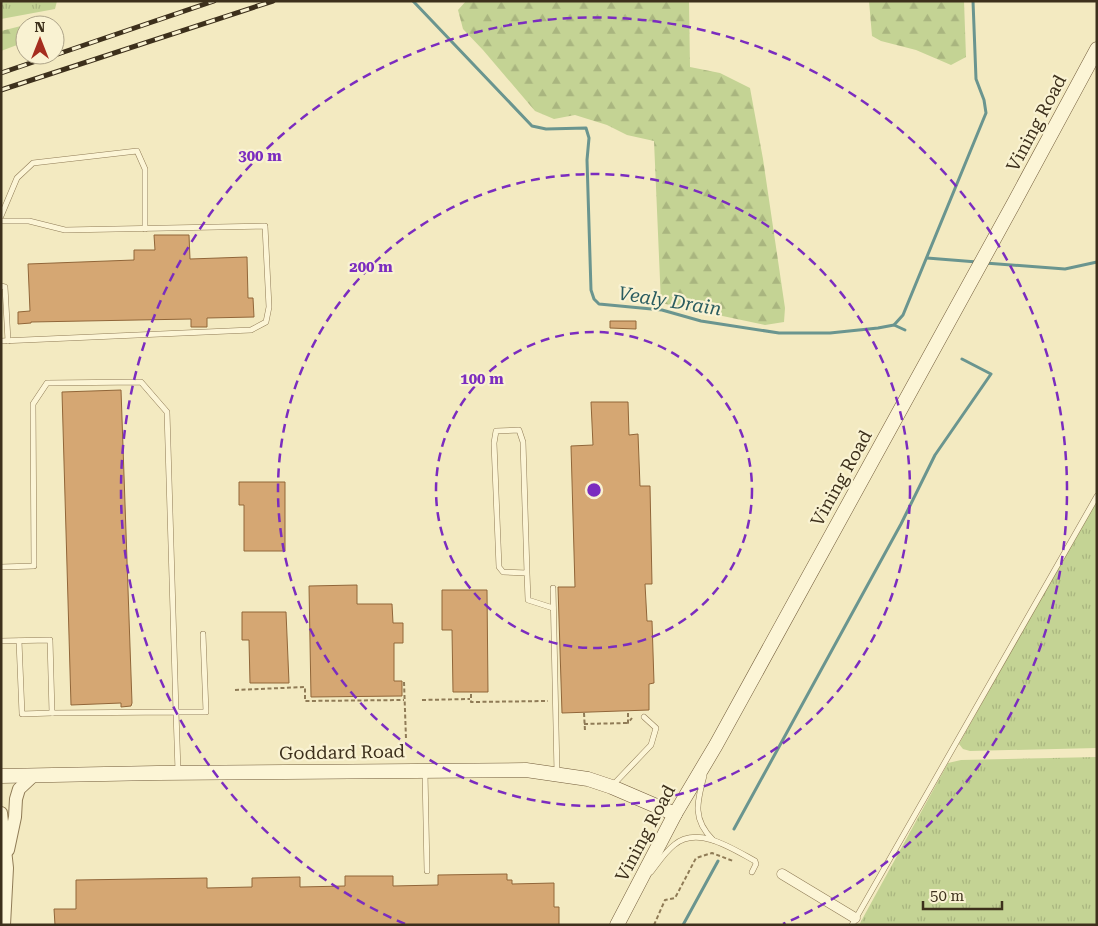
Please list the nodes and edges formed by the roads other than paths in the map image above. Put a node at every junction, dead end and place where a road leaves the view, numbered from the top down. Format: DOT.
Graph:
graph roads {
  1 [pos="1097,49"];
  2 [pos="1,216"];
  3 [pos="1,221"];
  4 [pos="145,228"];
  5 [pos="1,286"];
  6 [pos="1,341"];
  7 [pos="8,341"];
  8 [pos="1097,496"];
  9 [pos="1,567"];
  10 [pos="527,573"];
  11 [pos="553,588"];
  12 [pos="553,608"];
  13 [pos="203,634"];
  14 [pos="19,641"];
  15 [pos="1,642"];
  16 [pos="176,712"];
  17 [pos="52,714"];
  18 [pos="644,717"];
  19 [pos="708,759"];
  20 [pos="424,770"];
  21 [pos="178,773"];
  22 [pos="557,773"];
  23 [pos="34,775"];
  24 [pos="1,776"];
  25 [pos="612,786"];
  26 [pos="1,813"];
  27 [pos="675,814"];
  28 [pos="714,840"];
  29 [pos="5,864"];
  30 [pos="427,871"];
  31 [pos="752,872"];
  32 [pos="782,874"];
  33 [pos="636,890"];
  34 [pos="854,922"];
  35 [pos="4,925"];
  36 [pos="617,925"];
  1 -- 19 [label="main road, Vining Road"];
  2 -- 4 [label="lane"];
  3 -- 4 [label="lane"];
  4 -- 7 [label="lane"];
  5 -- 7 [label="lane"];
  6 -- 7 [label="lane"];
  8 -- 34 [label="lane"];
  9 -- 16 [label="lane"];
  10 -- 10 [label="lane"];
  10 -- 12 [label="lane"];
  11 -- 12 [label="lane"];
  12 -- 22 [label="lane"];
  13 -- 16 [label="lane"];
  14 -- 15 [label="lane"];
  14 -- 17 [label="lane"];
  14 -- 17 [label="lane"];
  16 -- 17 [label="lane"];
  16 -- 21 [label="lane"];
  18 -- 25 [label="lane"];
  19 -- 27 [label="main road, Vining Road"];
  19 -- 28 [label="lane"];
  20 -- 21 [label="main road, Goddard Road"];
  20 -- 22 [label="main road, Goddard Road"];
  20 -- 30 [label="lane"];
  21 -- 23 [label="main road, Goddard Road"];
  22 -- 25 [label="main road, Goddard Road"];
  23 -- 24 [label="main road, Goddard Road"];
  23 -- 29 [label="street"];
  25 -- 27 [label="main road, Goddard Road"];
  26 -- 29 [label="street"];
  27 -- 33 [label="main road, Vining Road"];
  28 -- 31 [label="lane"];
  28 -- 33 [label="lane"];
  29 -- 35 [label="street"];
  32 -- 34 [label="street"];
  33 -- 36 [label="main road, Vining Road"];
}
